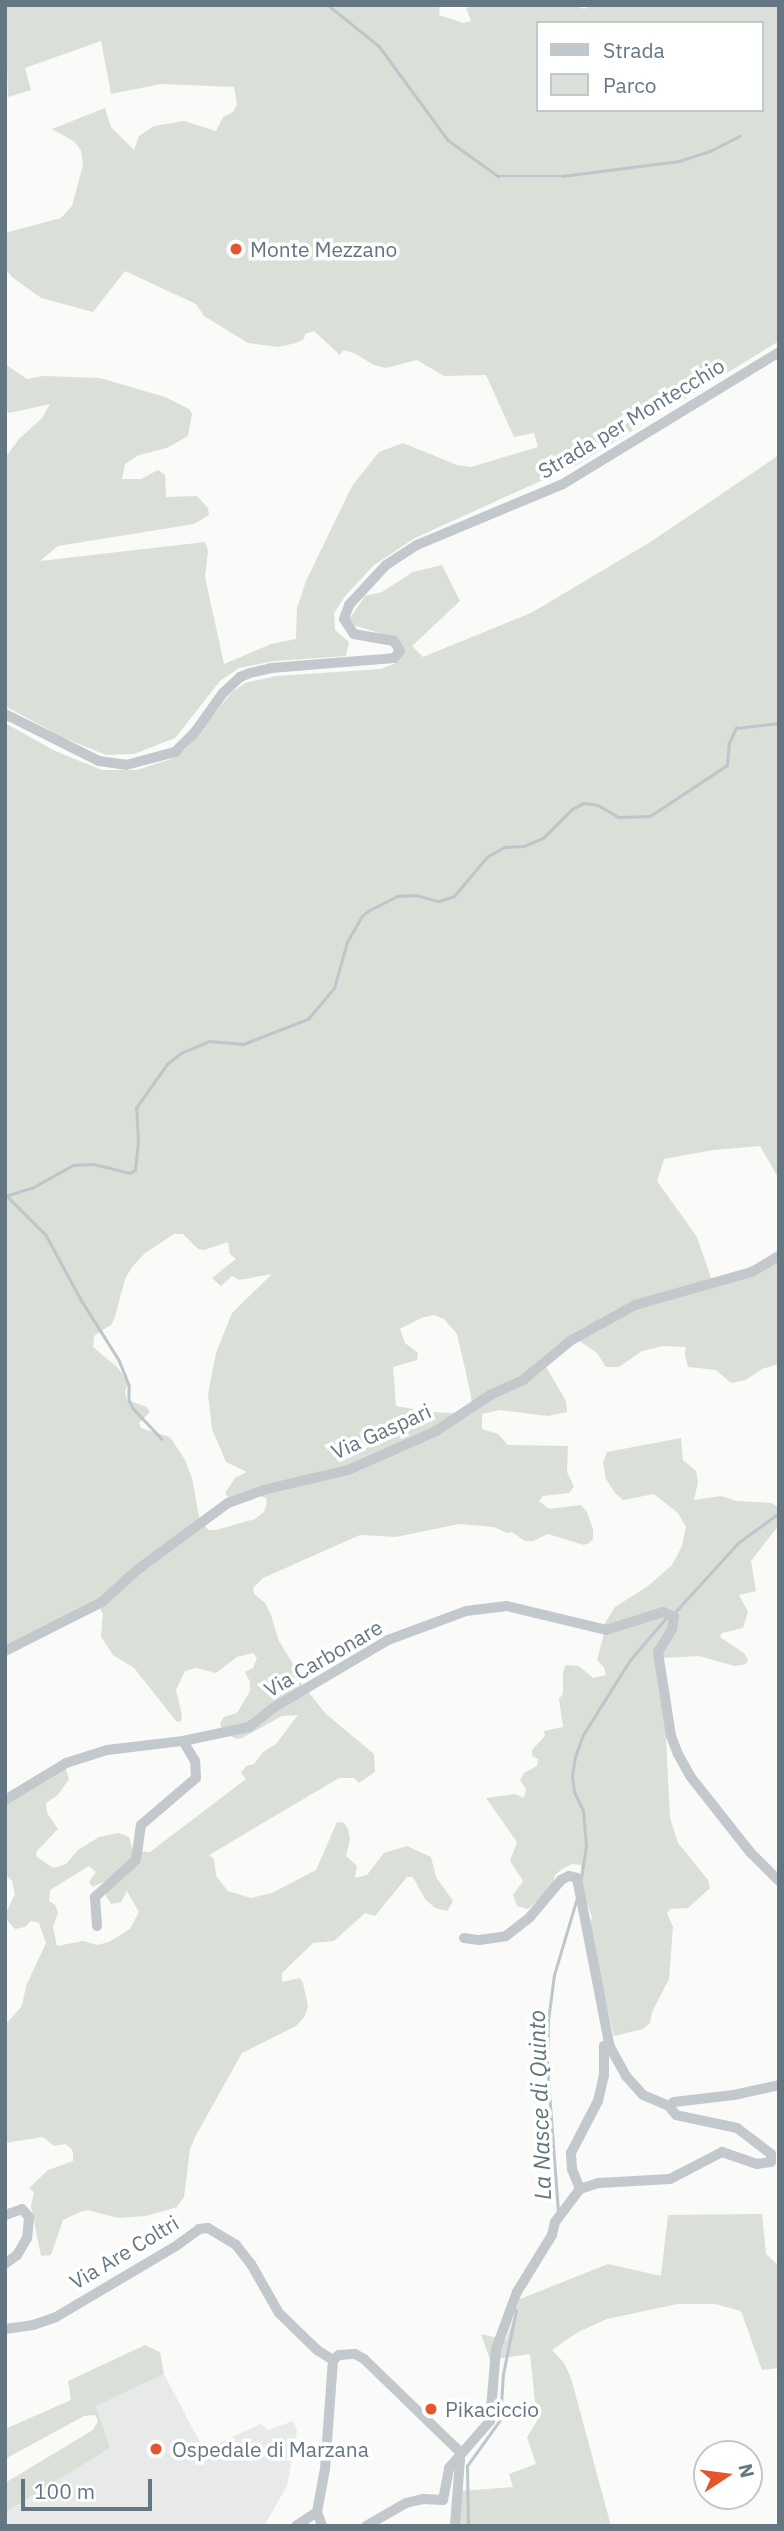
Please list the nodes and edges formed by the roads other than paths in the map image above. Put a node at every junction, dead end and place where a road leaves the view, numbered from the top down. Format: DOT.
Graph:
graph roads {
  1 [pos="779,352"];
  2 [pos="5,714"];
  3 [pos="779,1256"];
  4 [pos="5,1651"];
  5 [pos="183,1741"];
  6 [pos="5,1800"];
  7 [pos="779,1881"];
  8 [pos="97,1926"];
  9 [pos="464,1938"];
  10 [pos="610,2047"];
  11 [pos="779,2085"];
  12 [pos="669,2106"];
  13 [pos="580,2189"];
  14 [pos="5,2215"];
  15 [pos="5,2264"];
  16 [pos="5,2329"];
  17 [pos="333,2360"];
  18 [pos="461,2454"];
  19 [pos="317,2512"];
  20 [pos="296,2526"];
  21 [pos="322,2526"];
  22 [pos="366,2526"];
  23 [pos="455,2526"];
  1 -- 2 [label="street, Strada per Montecchio"];
  3 -- 4 [label="street, Via Gaspari"];
  5 -- 6 [label="street, Via Carbonare"];
  5 -- 7 [label="street, Via Carbonare"];
  5 -- 8 [label="street"];
  9 -- 10 [label="street"];
  10 -- 12 [label="street"];
  10 -- 13 [label="street"];
  11 -- 12 [label="street"];
  12 -- 13 [label="street"];
  13 -- 18 [label="street"];
  14 -- 15 [label="street"];
  16 -- 17 [label="street, Via Are Coltri"];
  17 -- 18 [label="street"];
  17 -- 19 [label="street"];
  18 -- 22 [label="street"];
  18 -- 23 [label="street"];
  19 -- 20 [label="street"];
  19 -- 21 [label="street"];
}
